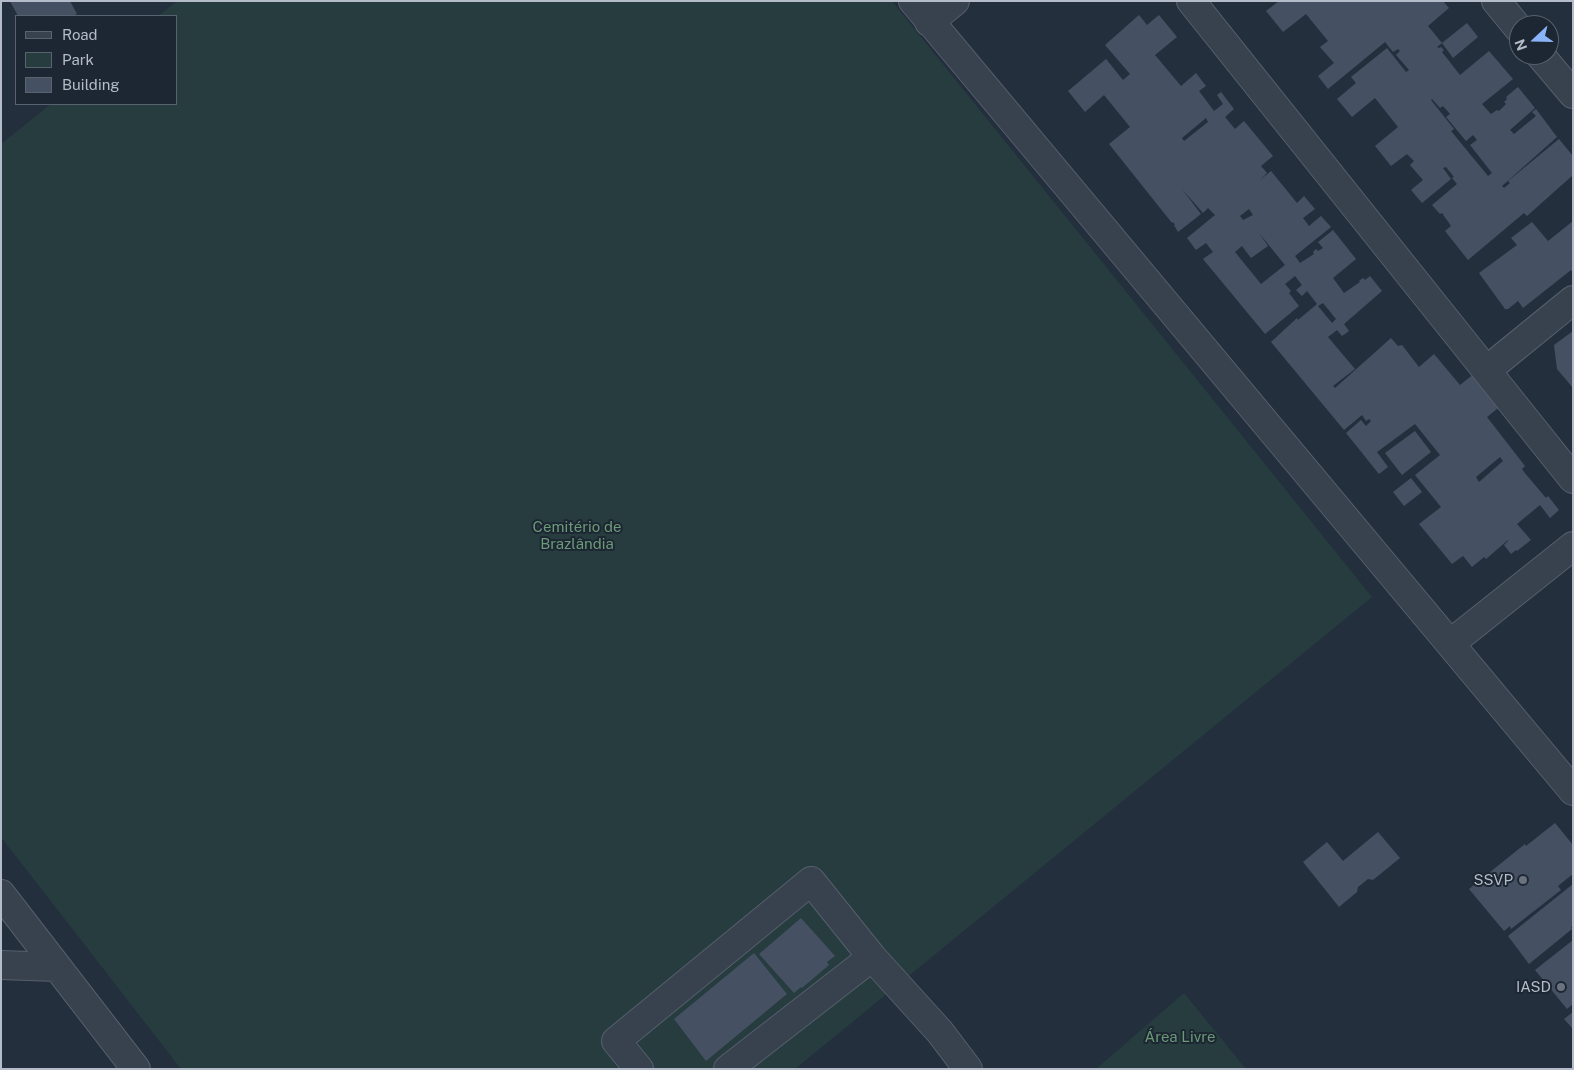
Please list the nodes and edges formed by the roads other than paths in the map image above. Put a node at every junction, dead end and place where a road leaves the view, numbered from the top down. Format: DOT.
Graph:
graph roads {
  1 [pos="955,1"];
  2 [pos="1191,1"];
  3 [pos="1496,1"];
  4 [pos="921,11"];
  5 [pos="1509,17"];
  6 [pos="1548,65"];
  7 [pos="1573,94"];
  8 [pos="1573,300"];
  9 [pos="1487,370"];
  10 [pos="1573,479"];
  11 [pos="1573,546"];
  12 [pos="1451,643"];
  13 [pos="1573,790"];
  14 [pos="1,894"];
  15 [pos="872,957"];
  16 [pos="1,965"];
  17 [pos="57,967"];
  18 [pos="136,1069"];
  19 [pos="639,1069"];
  20 [pos="728,1069"];
  21 [pos="968,1069"];
  1 -- 4 [label="street"];
  2 -- 9 [label="street"];
  3 -- 5 [label="street"];
  4 -- 12 [label="street"];
  6 -- 7 [label="street"];
  8 -- 9 [label="street"];
  9 -- 10 [label="street"];
  11 -- 12 [label="street"];
  12 -- 13 [label="street"];
  14 -- 17 [label="street"];
  15 -- 19 [label="street"];
  15 -- 20 [label="street"];
  15 -- 21 [label="street"];
  16 -- 17 [label="street"];
  17 -- 18 [label="street"];
}
